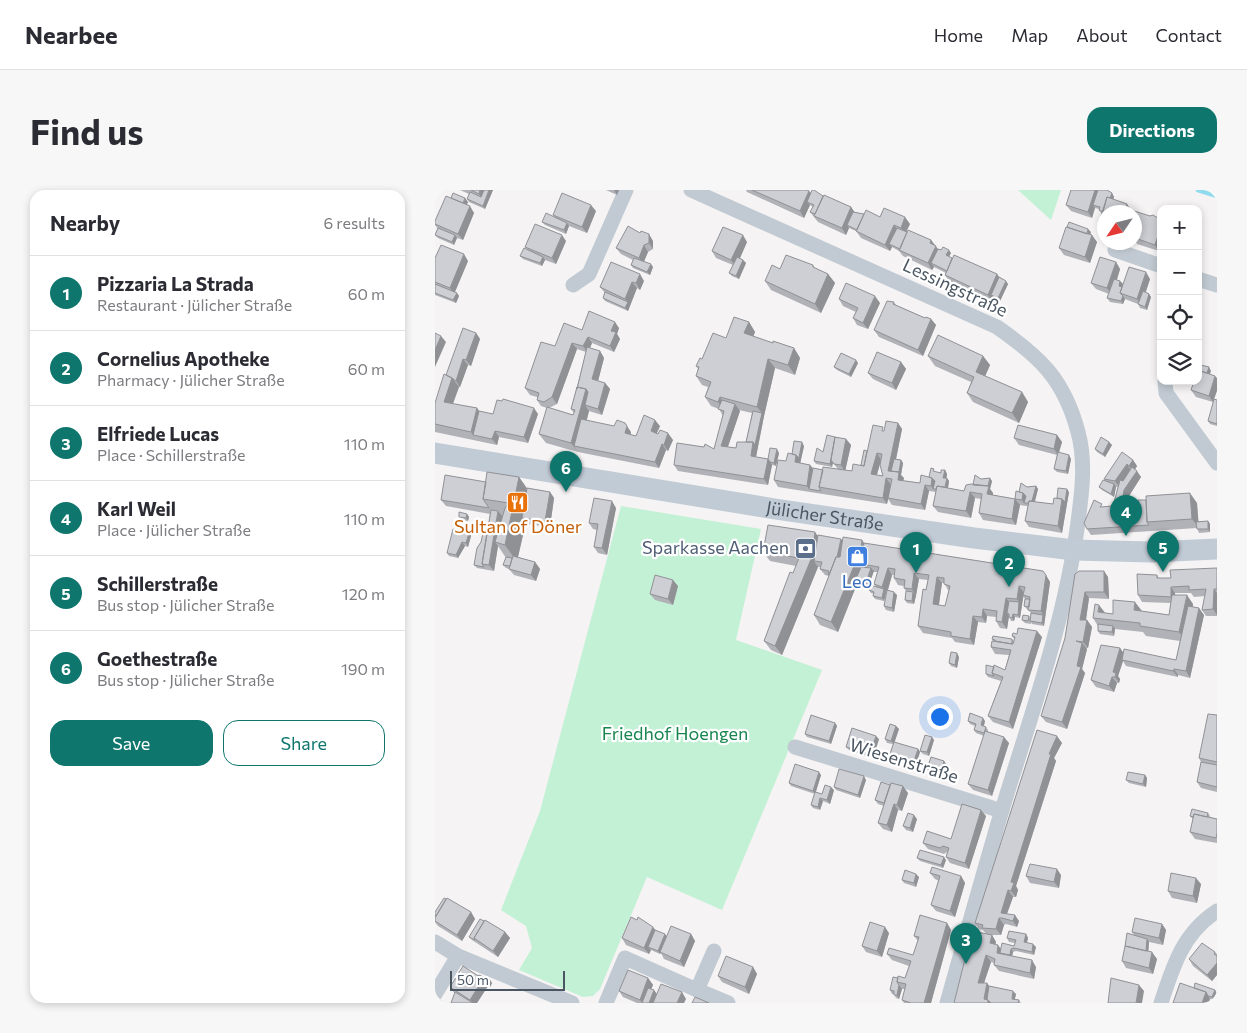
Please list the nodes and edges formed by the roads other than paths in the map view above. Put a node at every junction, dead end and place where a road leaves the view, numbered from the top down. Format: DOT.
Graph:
graph roads {
  1 [pos="626,190"];
  2 [pos="691,190"];
  3 [pos="1115,250"];
  4 [pos="1157,265"];
  5 [pos="1202,280"];
  6 [pos="573,285"];
  7 [pos="1217,285"];
  8 [pos="1165,385"];
  9 [pos="435,454"];
  10 [pos="1217,463"];
  11 [pos="1217,549"];
  12 [pos="1074,550"];
  13 [pos="795,747"];
  14 [pos="1002,811"];
  15 [pos="1217,911"];
  16 [pos="435,942"];
  17 [pos="714,951"];
  18 [pos="458,956"];
  19 [pos="697,990"];
  20 [pos="435,994"];
  21 [pos="572,1003"];
  22 [pos="606,1003"];
  23 [pos="728,1003"];
  24 [pos="947,1003"];
  25 [pos="1161,1003"];
  1 -- 6 [label="street"];
  2 -- 12 [label="street, Lessingstraße"];
  3 -- 4 [label="street"];
  5 -- 7 [label="street"];
  8 -- 10 [label="street"];
  9 -- 12 [label="main road, Jülicher Straße"];
  11 -- 12 [label="main road, Jülicher Straße"];
  12 -- 14 [label="street, Lessingstraße"];
  13 -- 14 [label="street, Wiesenstraße"];
  14 -- 24 [label="street, Lessingstraße"];
  15 -- 25 [label="street"];
  16 -- 18 [label="street"];
  17 -- 19 [label="street"];
  18 -- 20 [label="street"];
  18 -- 21 [label="street"];
  19 -- 22 [label="street"];
  19 -- 23 [label="street"];
}
